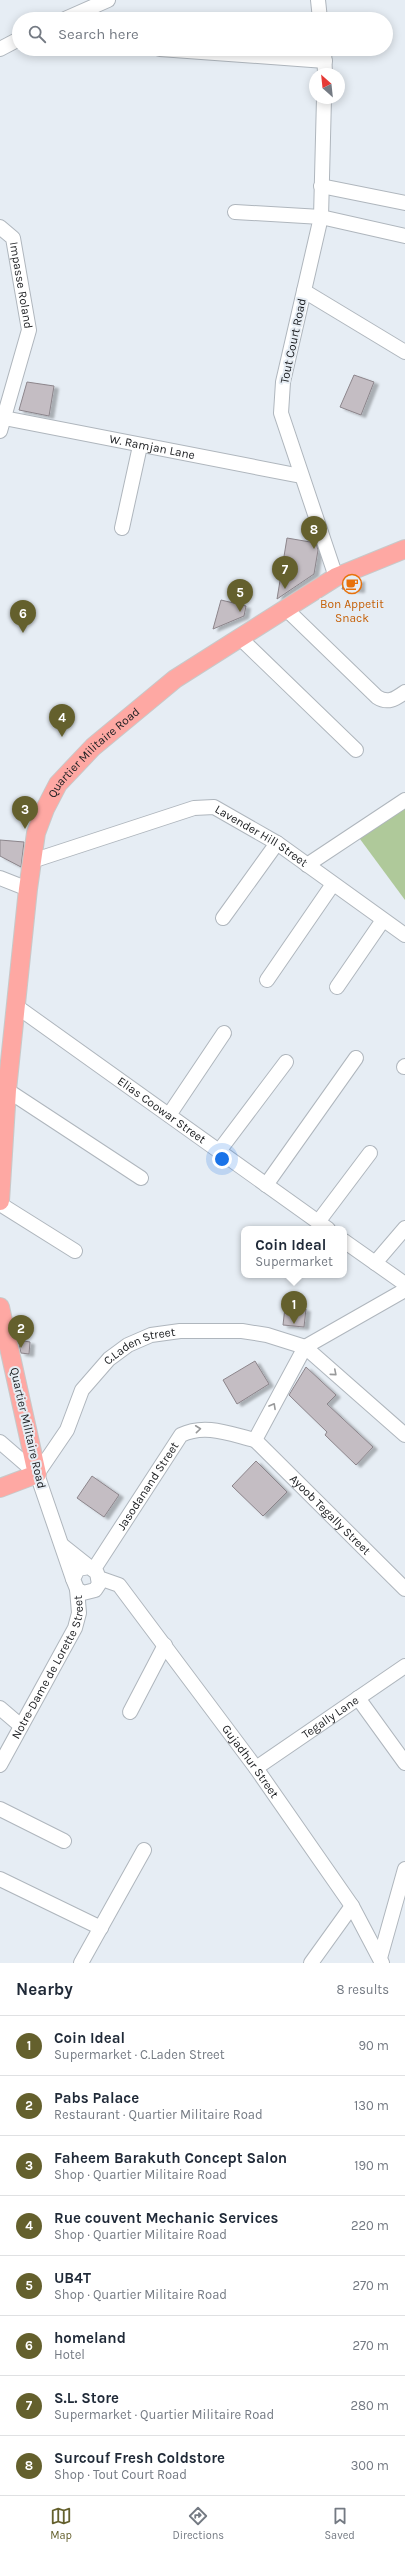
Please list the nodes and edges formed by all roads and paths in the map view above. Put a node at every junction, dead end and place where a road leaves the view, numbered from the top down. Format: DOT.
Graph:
graph roads {
  1 [pos="108,0"];
  2 [pos="318,0"];
  3 [pos="81,12"];
  4 [pos="319,12"];
  5 [pos="12,43"];
  6 [pos="0,49"];
  7 [pos="256,56"];
  8 [pos="325,61"];
  9 [pos="324,104"];
  10 [pos="321,186"];
  11 [pos="405,204"];
  12 [pos="235,212"];
  13 [pos="321,217"];
  14 [pos="0,228"];
  15 [pos="405,236"];
  16 [pos="304,291"];
  17 [pos="405,352"];
  18 [pos="6,383"];
  19 [pos="2,425"];
  20 [pos="140,446"];
  21 [pos="301,476"];
  22 [pos="122,528"];
  23 [pos="405,549"];
  24 [pos="336,577"];
  25 [pos="285,608"];
  26 [pos="239,637"];
  27 [pos="405,692"];
  28 [pos="356,750"];
  29 [pos="405,800"];
  30 [pos="277,843"];
  31 [pos="32,861"];
  32 [pos="307,866"];
  33 [pos="0,878"];
  34 [pos="333,884"];
  35 [pos="28,889"];
  36 [pos="223,918"];
  37 [pos="383,920"];
  38 [pos="405,934"];
  39 [pos="267,980"];
  40 [pos="337,986"];
  41 [pos="16,1006"];
  42 [pos="224,1033"];
  43 [pos="356,1058"];
  44 [pos="286,1062"];
  45 [pos="7,1090"];
  46 [pos="169,1115"];
  47 [pos="219,1151"];
  48 [pos="370,1153"];
  49 [pos="141,1178"];
  50 [pos="266,1185"];
  51 [pos="0,1202"];
  52 [pos="323,1226"];
  53 [pos="405,1228"];
  54 [pos="347,1243"];
  55 [pos="75,1251"];
  56 [pos="375,1263"];
  57 [pos="405,1284"];
  58 [pos="405,1290"];
  59 [pos="0,1307"];
  60 [pos="305,1347"];
  61 [pos="405,1435"];
  62 [pos="255,1440"];
  63 [pos="0,1442"];
  64 [pos="37,1474"];
  65 [pos="0,1488"];
  66 [pos="63,1546"];
  67 [pos="94,1572"];
  68 [pos="75,1584"];
  69 [pos="405,1589"];
  70 [pos="165,1645"];
  71 [pos="405,1666"];
  72 [pos="358,1698"];
  73 [pos="0,1708"];
  74 [pos="130,1712"];
  75 [pos="21,1726"];
  76 [pos="405,1763"];
  77 [pos="0,1765"];
  78 [pos="256,1768"];
  79 [pos="0,1809"];
  80 [pos="64,1841"];
  81 [pos="144,1850"];
  82 [pos="405,1868"];
  83 [pos="0,1879"];
  84 [pos="352,1906"];
  85 [pos="102,1928"];
  86 [pos="381,1960"];
  87 [pos="81,1963"];
  88 [pos="311,1963"];
  1 -- 3 [label="street"];
  2 -- 4 [label="street"];
  5 -- 6 [label="street"];
  7 -- 8 [label="street"];
  9 -- 10 [label="street, Tout Court Road"];
  10 -- 11 [label="street"];
  10 -- 13 [label="street, Tout Court Road"];
  12 -- 13 [label="street"];
  13 -- 15 [label="street"];
  13 -- 16 [label="street, Tout Court Road"];
  14 -- 18 [label="street, Impasse Roland"];
  16 -- 17 [label="street"];
  16 -- 21 [label="street, Tout Court Road"];
  18 -- 19 [label="street, Impasse Roland"];
  19 -- 20 [label="street, W. Ramjan Lane"];
  20 -- 21 [label="street, W. Ramjan Lane"];
  20 -- 22 [label="street"];
  21 -- 24 [label="street, Tout Court Road"];
  23 -- 24 [label="main road, Quartier Militaire Road"];
  24 -- 25 [label="main road, Quartier Militaire Road"];
  25 -- 26 [label="main road, Quartier Militaire Road"];
  25 -- 27 [label="street"];
  26 -- 28 [label="street"];
  26 -- 31 [label="main road, Quartier Militaire Road"];
  29 -- 32 [label="street"];
  30 -- 31 [label="street, Lavender Hill Street"];
  30 -- 32 [label="street, Lavender Hill Street"];
  30 -- 36 [label="street"];
  31 -- 35 [label="main road, Quartier Militaire Road"];
  32 -- 34 [label="street, Lavender Hill Street"];
  33 -- 35 [label="street"];
  34 -- 37 [label="street, Lavender Hill Street"];
  34 -- 39 [label="street"];
  35 -- 41 [label="main road, Quartier Militaire Road"];
  37 -- 38 [label="street, Lavender Hill Street"];
  37 -- 40 [label="street"];
  41 -- 45 [label="main road, Quartier Militaire Road"];
  41 -- 46 [label="street, Elias Coowar Street"];
  42 -- 46 [label="street"];
  43 -- 50 [label="street"];
  44 -- 47 [label="street"];
  45 -- 49 [label="street"];
  45 -- 51 [label="main road, Quartier Militaire Road"];
  46 -- 47 [label="street, Elias Coowar Street"];
  47 -- 50 [label="street, Elias Coowar Street"];
  48 -- 52 [label="street"];
  50 -- 52 [label="street, Elias Coowar Street"];
  51 -- 55 [label="street"];
  53 -- 56 [label="street"];
  54 -- 56 [label="street"];
  56 -- 57 [label="street"];
  58 -- 60 [label="street"];
  59 -- 64 [label="main road, Quartier Militaire Road"];
  60 -- 61 [label="street, one-way"];
  62 -- 60 [label="street, one-way"];
  60 -- 64 [label="street, C.Laden Street"];
  67 -- 62 [label="street, Jasodanand Street, one-way"];
  62 -- 69 [label="street, Ayoob Tegally Street"];
  63 -- 64 [label="street"];
  64 -- 65 [label="main road"];
  64 -- 66 [label="street, Quartier Militaire Road"];
  66 -- 67 [label="street, Quartier Militaire Road"];
  66 -- 68 [label="street, Quartier Militaire Road"];
  67 -- 68 [label="street"];
  67 -- 68 [label="street, Jasodanand Street"];
  67 -- 70 [label="street, Gujadhur Street"];
  68 -- 75 [label="street, Notre-Dame de Lorette Street"];
  70 -- 74 [label="street"];
  70 -- 78 [label="street, Gujadhur Street"];
  71 -- 72 [label="street, Tegally Lane"];
  72 -- 76 [label="street"];
  72 -- 78 [label="street, Tegally Lane"];
  73 -- 75 [label="street"];
  75 -- 77 [label="street, Notre-Dame de Lorette Street"];
  78 -- 84 [label="street, Gujadhur Street"];
  79 -- 80 [label="street"];
  81 -- 85 [label="street"];
  82 -- 86 [label="street"];
  83 -- 85 [label="street"];
  84 -- 86 [label="street, Gujadhur Street"];
  84 -- 88 [label="street"];
  85 -- 87 [label="street"];
}
